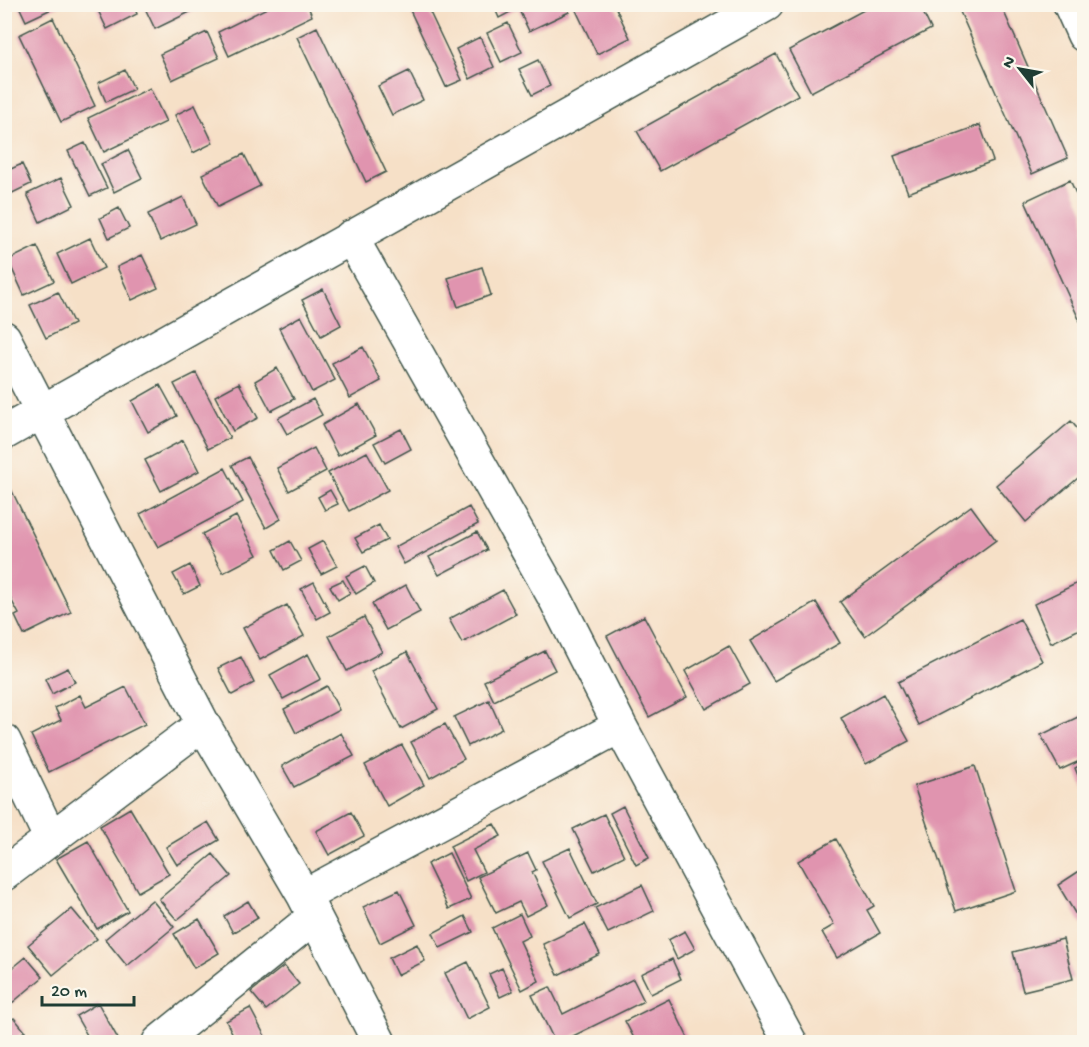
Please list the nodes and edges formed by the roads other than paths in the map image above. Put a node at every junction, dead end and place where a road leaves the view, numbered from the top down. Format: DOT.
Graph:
graph roads {
  1 [pos="767,4"];
  2 [pos="1070,4"];
  3 [pos="1084,35"];
  4 [pos="351,237"];
  5 [pos="4,339"];
  6 [pos="41,413"];
  7 [pos="4,433"];
  8 [pos="203,724"];
  9 [pos="620,726"];
  10 [pos="4,741"];
  11 [pos="51,839"];
  12 [pos="4,874"];
  13 [pos="309,907"];
  14 [pos="159,1042"];
  15 [pos="379,1042"];
  16 [pos="790,1042"];
  1 -- 4 [label="street"];
  2 -- 3 [label="street"];
  4 -- 6 [label="street"];
  4 -- 9 [label="street"];
  5 -- 6 [label="street"];
  6 -- 7 [label="street"];
  6 -- 8 [label="street"];
  8 -- 11 [label="street"];
  8 -- 13 [label="street"];
  9 -- 13 [label="street"];
  9 -- 16 [label="street"];
  10 -- 11 [label="street"];
  11 -- 12 [label="street"];
  13 -- 14 [label="street"];
  13 -- 15 [label="street"];
}
